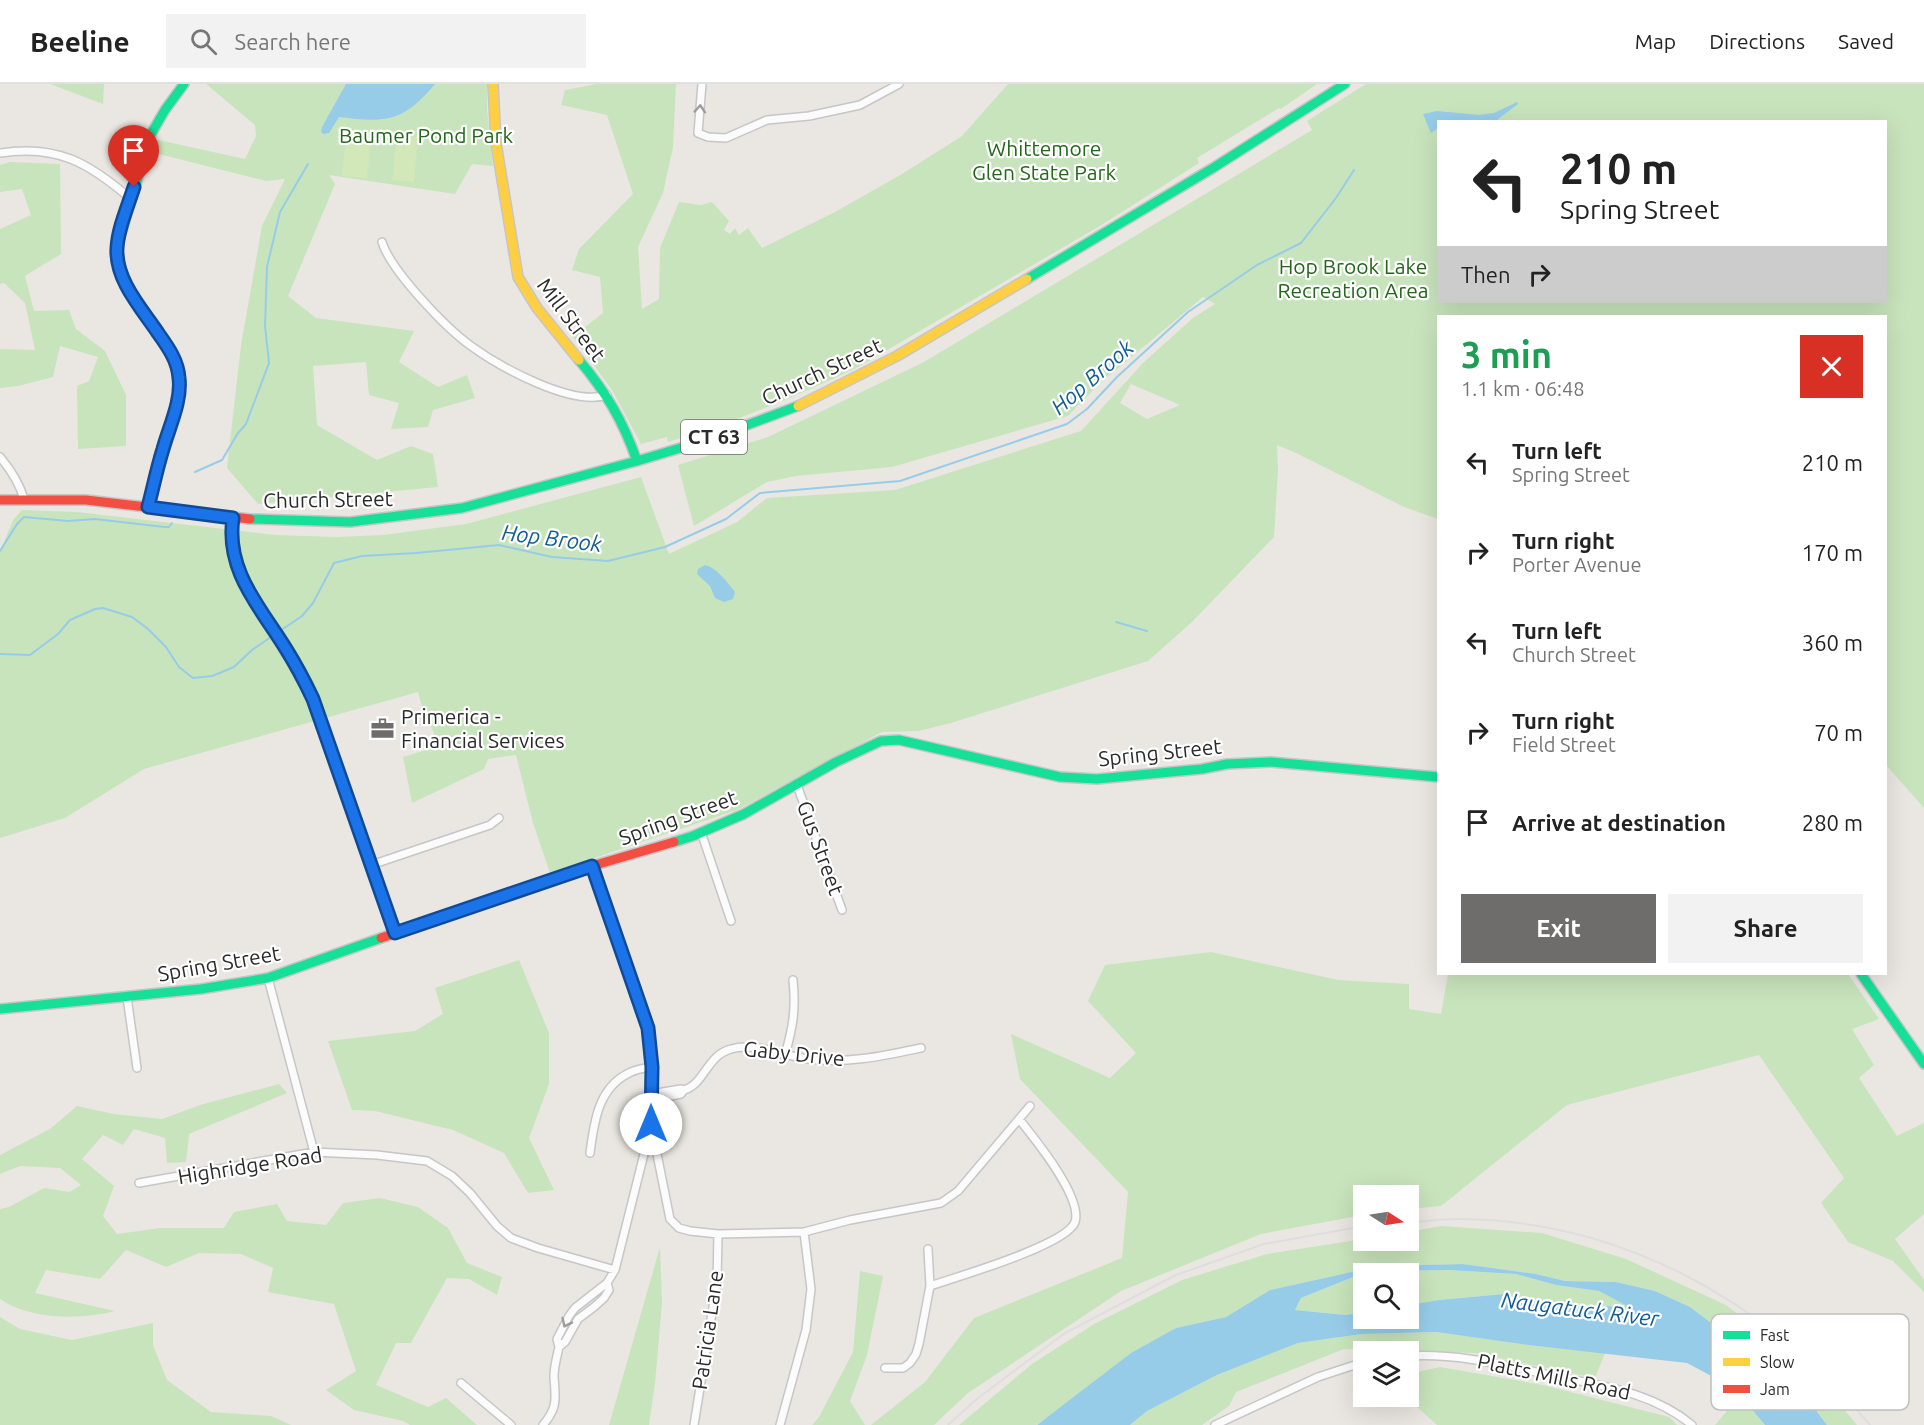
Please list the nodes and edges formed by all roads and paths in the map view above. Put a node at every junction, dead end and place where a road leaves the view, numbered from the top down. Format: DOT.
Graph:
graph roads {
  1 [pos="184,84"];
  2 [pos="493,84"];
  3 [pos="702,84"];
  4 [pos="899,84"];
  5 [pos="1346,84"];
  6 [pos="0,153"];
  7 [pos="130,199"];
  8 [pos="382,242"];
  9 [pos="607,395"];
  10 [pos="0,457"];
  11 [pos="637,460"];
  12 [pos="24,499"];
  13 [pos="0,500"];
  14 [pos="148,507"];
  15 [pos="233,518"];
  16 [pos="1437,777"];
  17 [pos="797,785"];
  18 [pos="499,818"];
  19 [pos="701,832"];
  20 [pos="371,865"];
  21 [pos="592,866"];
  22 [pos="842,910"];
  23 [pos="731,921"];
  24 [pos="395,933"];
  25 [pos="1862,975"];
  26 [pos="268,978"];
  27 [pos="793,980"];
  28 [pos="127,997"];
  29 [pos="0,1009"];
  30 [pos="921,1048"];
  31 [pos="785,1055"];
  32 [pos="1924,1064"];
  33 [pos="652,1067"];
  34 [pos="137,1068"];
  35 [pos="651,1094"];
  36 [pos="1030,1106"];
  37 [pos="1019,1119"];
  38 [pos="651,1124"];
  39 [pos="314,1152"];
  40 [pos="590,1153"];
  41 [pos="139,1183"];
  42 [pos="804,1232"];
  43 [pos="718,1234"];
  44 [pos="928,1249"];
  45 [pos="615,1270"];
  46 [pos="930,1286"];
  47 [pos="1419,1356"];
  48 [pos="1353,1366"];
  49 [pos="885,1368"];
  50 [pos="460,1383"];
  51 [pos="511,1425"];
  52 [pos="543,1425"];
  53 [pos="694,1425"];
  54 [pos="780,1425"];
  55 [pos="1217,1425"];
  56 [pos="1692,1425"];
  1 -- 7 [label="main road"];
  2 -- 9 [label="main road, Mill Street"];
  4 -- 3 [label="street, one-way"];
  5 -- 11 [label="main road, Church Street / CT 63"];
  6 -- 7 [label="street"];
  7 -- 14 [label="main road"];
  8 -- 9 [label="street"];
  9 -- 11 [label="main road, Mill Street"];
  10 -- 12 [label="street"];
  11 -- 15 [label="main road, Church Street / CT 63"];
  12 -- 13 [label="main road, Church Street / CT 63"];
  12 -- 14 [label="main road, Church Street / CT 63"];
  14 -- 15 [label="main road, Church Street / CT 63"];
  15 -- 20 [label="street"];
  16 -- 17 [label="main road, Spring Street"];
  17 -- 19 [label="main road, Spring Street"];
  17 -- 22 [label="street, Gus Street"];
  18 -- 20 [label="street"];
  19 -- 21 [label="main road, Spring Street"];
  19 -- 23 [label="street"];
  20 -- 24 [label="street"];
  21 -- 24 [label="main road, Spring Street"];
  21 -- 33 [label="street"];
  24 -- 26 [label="main road, Spring Street"];
  25 -- 32 [label="main road"];
  26 -- 28 [label="main road, Spring Street"];
  26 -- 39 [label="street"];
  27 -- 31 [label="street"];
  28 -- 29 [label="main road, Spring Street"];
  28 -- 34 [label="street"];
  30 -- 31 [label="street, Gaby Drive"];
  31 -- 35 [label="street, Gaby Drive"];
  33 -- 35 [label="street"];
  33 -- 40 [label="street"];
  35 -- 38 [label="street"];
  36 -- 37 [label="street"];
  37 -- 42 [label="street"];
  37 -- 46 [label="street"];
  38 -- 43 [label="street"];
  38 -- 45 [label="street"];
  39 -- 41 [label="street, Highridge Road"];
  39 -- 45 [label="street, Highridge Road"];
  42 -- 43 [label="street"];
  42 -- 54 [label="street"];
  43 -- 53 [label="street, Patricia Lane"];
  44 -- 46 [label="street"];
  45 -- 52 [label="street"];
  46 -- 49 [label="street"];
  47 -- 56 [label="street, Platts Mills Road"];
  48 -- 55 [label="street"];
  50 -- 51 [label="street"];
}
